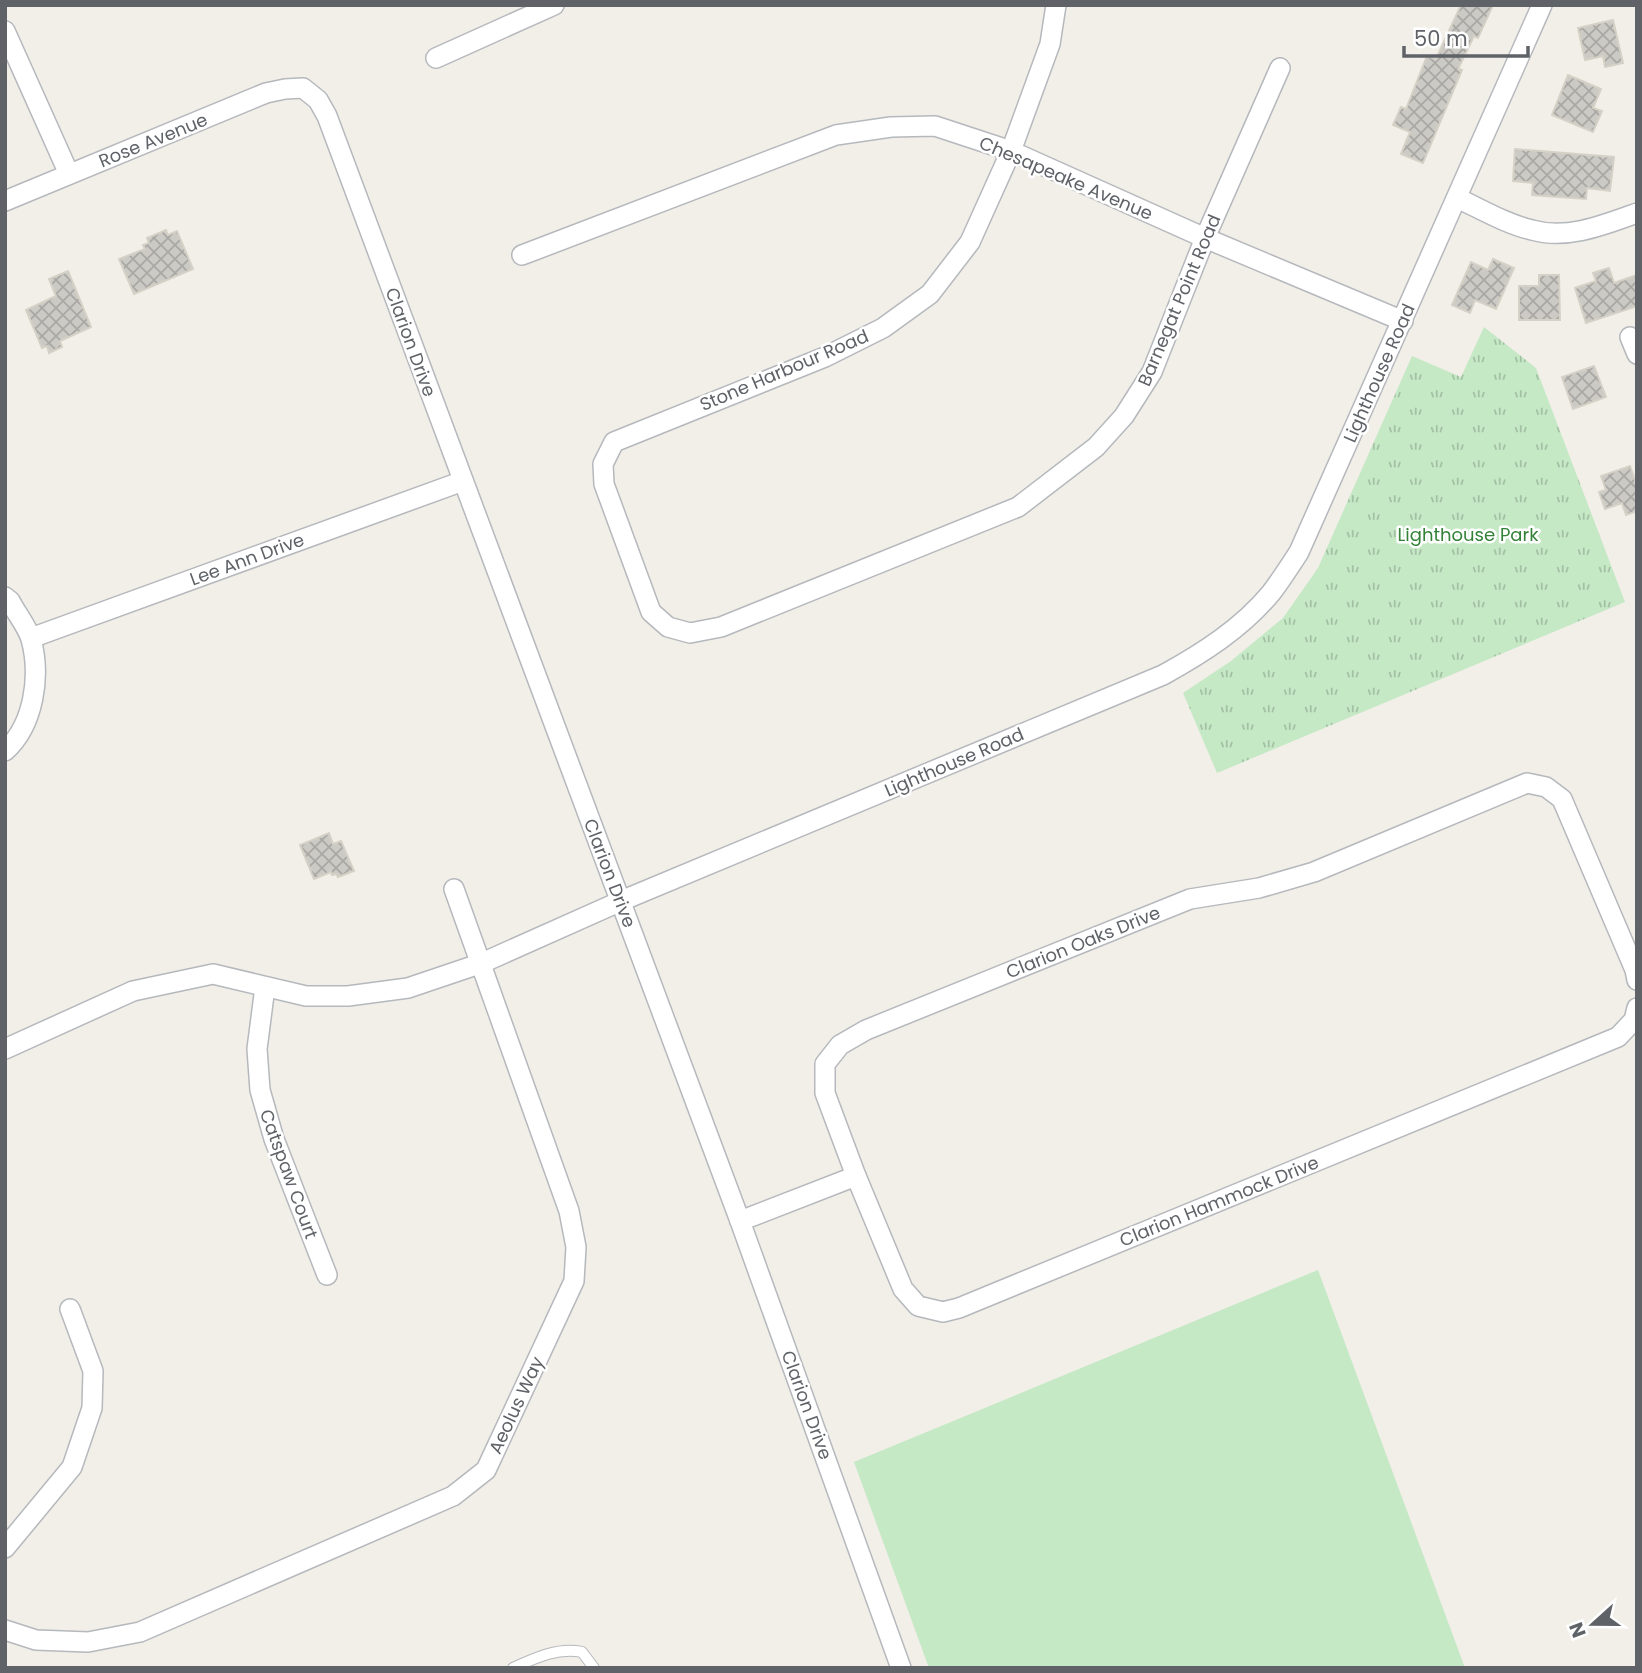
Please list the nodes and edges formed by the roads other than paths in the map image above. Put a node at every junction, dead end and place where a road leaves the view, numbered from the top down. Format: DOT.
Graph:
graph roads {
  1 [pos="554,5"];
  2 [pos="1056,5"];
  3 [pos="1542,5"];
  4 [pos="5,31"];
  5 [pos="436,58"];
  6 [pos="1280,68"];
  7 [pos="303,88"];
  8 [pos="1011,151"];
  9 [pos="69,174"];
  10 [pos="1457,198"];
  11 [pos="5,201"];
  12 [pos="1637,213"];
  13 [pos="1205,238"];
  14 [pos="522,255"];
  15 [pos="1402,321"];
  16 [pos="463,481"];
  17 [pos="5,597"];
  18 [pos="721,627"];
  19 [pos="31,638"];
  20 [pos="5,751"];
  21 [pos="454,889"];
  22 [pos="621,901"];
  23 [pos="482,963"];
  24 [pos="1637,981"];
  25 [pos="265,987"];
  26 [pos="1637,1008"];
  27 [pos="5,1049"];
  28 [pos="856,1177"];
  29 [pos="740,1221"];
  30 [pos="327,1275"];
  31 [pos="69,1309"];
  32 [pos="5,1548"];
  33 [pos="5,1630"];
  34 [pos="513,1668"];
  35 [pos="594,1668"];
  36 [pos="901,1668"];
  1 -- 5 [label="street"];
  2 -- 8 [label="street, Stone Harbour Road"];
  3 -- 10 [label="street, Lighthouse Road"];
  4 -- 9 [label="street"];
  6 -- 13 [label="street, Barnegat Point Road"];
  7 -- 9 [label="street, Rose Avenue"];
  7 -- 16 [label="street, Clarion Drive"];
  8 -- 13 [label="street, Chesapeake Avenue"];
  8 -- 14 [label="street, Chesapeake Avenue"];
  8 -- 18 [label="street, Stone Harbour Road"];
  9 -- 11 [label="street, Rose Avenue"];
  10 -- 12 [label="street"];
  10 -- 15 [label="street, Lighthouse Road"];
  13 -- 15 [label="street, Chesapeake Avenue"];
  13 -- 18 [label="street, Barnegat Point Road"];
  15 -- 22 [label="street, Lighthouse Road"];
  16 -- 19 [label="street, Lee Ann Drive"];
  16 -- 22 [label="street, Clarion Drive"];
  17 -- 19 [label="street"];
  19 -- 20 [label="street"];
  21 -- 23 [label="street, Aeolus Way"];
  22 -- 23 [label="street, Lighthouse Road"];
  22 -- 29 [label="street, Clarion Drive"];
  23 -- 25 [label="street, Lighthouse Road"];
  23 -- 33 [label="street, Aeolus Way"];
  24 -- 28 [label="street, Clarion Oaks Drive"];
  25 -- 27 [label="street, Lighthouse Road"];
  25 -- 30 [label="street, Catspaw Court"];
  26 -- 28 [label="street, Clarion Hammock Drive"];
  28 -- 29 [label="street"];
  29 -- 36 [label="street, Clarion Drive"];
  31 -- 32 [label="street"];
  34 -- 35 [label="lane"];
}
